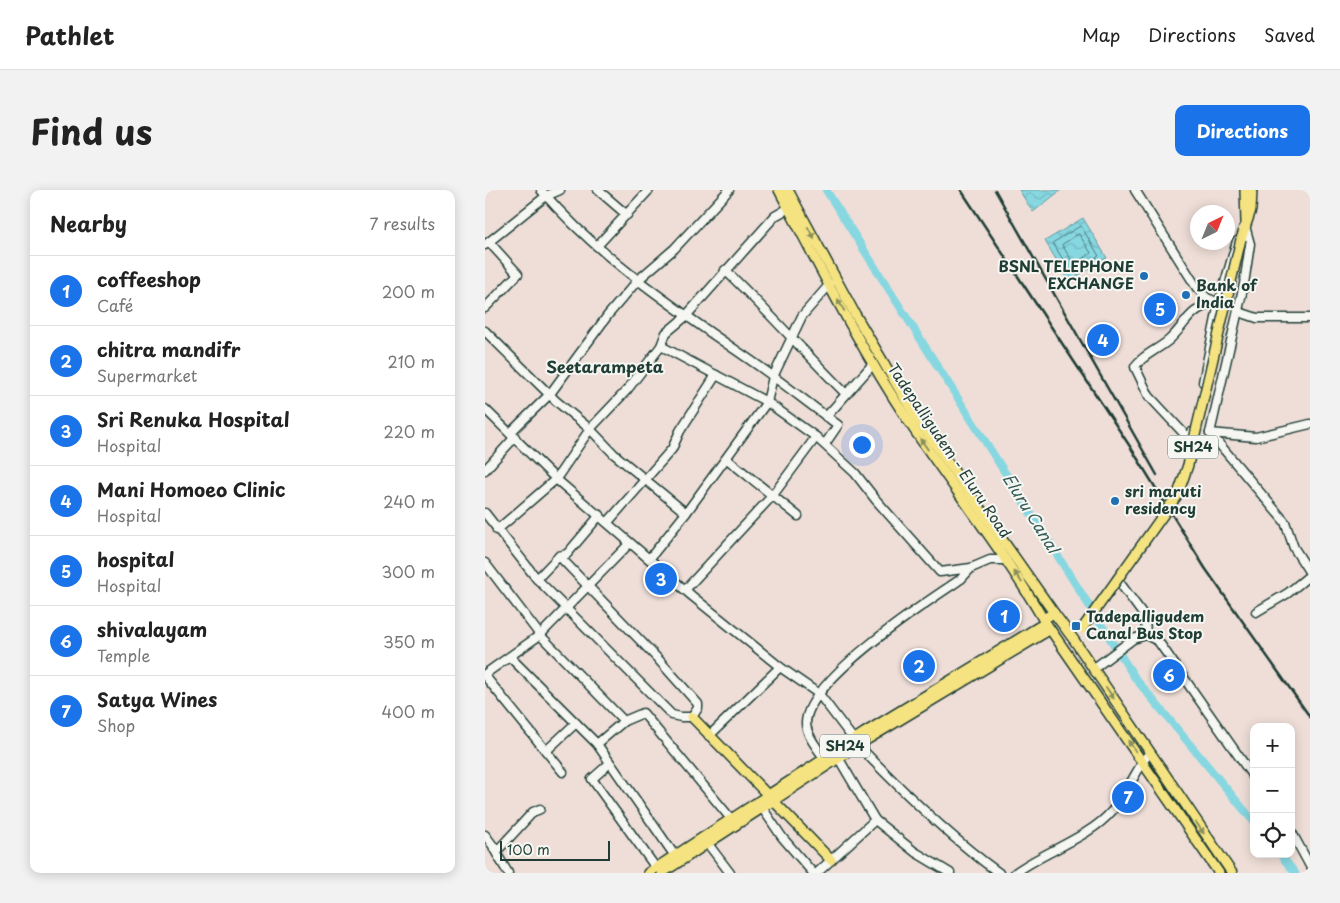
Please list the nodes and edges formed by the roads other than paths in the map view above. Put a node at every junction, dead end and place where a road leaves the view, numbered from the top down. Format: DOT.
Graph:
graph roads {
  1 [pos="560,190"];
  2 [pos="598,190"];
  3 [pos="649,190"];
  4 [pos="729,190"];
  5 [pos="779,190"];
  6 [pos="788,190"];
  7 [pos="1135,190"];
  8 [pos="1245,190"];
  9 [pos="1252,190"];
  10 [pos="543,193"];
  11 [pos="792,207"];
  12 [pos="627,215"];
  13 [pos="1245,224"];
  14 [pos="487,243"];
  15 [pos="597,246"];
  16 [pos="725,270"];
  17 [pos="638,280"];
  18 [pos="829,284"];
  19 [pos="1216,303"];
  20 [pos="485,308"];
  21 [pos="1239,312"];
  22 [pos="685,317"];
  23 [pos="1310,318"];
  24 [pos="485,331"];
  25 [pos="792,340"];
  26 [pos="661,346"];
  27 [pos="873,364"];
  28 [pos="716,375"];
  29 [pos="886,376"];
  30 [pos="773,377"];
  31 [pos="845,393"];
  32 [pos="550,394"];
  33 [pos="767,402"];
  34 [pos="485,409"];
  35 [pos="826,417"];
  36 [pos="1310,424"];
  37 [pos="590,429"];
  38 [pos="1210,433"];
  39 [pos="513,435"];
  40 [pos="816,437"];
  41 [pos="825,444"];
  42 [pos="727,459"];
  43 [pos="485,470"];
  44 [pos="556,479"];
  45 [pos="645,479"];
  46 [pos="773,494"];
  47 [pos="485,513"];
  48 [pos="686,513"];
  49 [pos="600,515"];
  50 [pos="798,516"];
  51 [pos="608,522"];
  52 [pos="497,530"];
  53 [pos="631,543"];
  54 [pos="559,556"];
  55 [pos="650,558"];
  56 [pos="1006,560"];
  57 [pos="485,563"];
  58 [pos="971,568"];
  59 [pos="1310,574"];
  60 [pos="537,579"];
  61 [pos="1117,579"];
  62 [pos="589,586"];
  63 [pos="685,590"];
  64 [pos="568,609"];
  65 [pos="1256,612"];
  66 [pos="1054,613"];
  67 [pos="1046,624"];
  68 [pos="540,635"];
  69 [pos="1146,635"];
  70 [pos="1074,640"];
  71 [pos="1063,648"];
  72 [pos="510,657"];
  73 [pos="780,667"];
  74 [pos="1093,668"];
  75 [pos="485,675"];
  76 [pos="819,694"];
  77 [pos="692,716"];
  78 [pos="624,721"];
  79 [pos="576,723"];
  80 [pos="709,736"];
  81 [pos="856,743"];
  82 [pos="597,744"];
  83 [pos="546,751"];
  84 [pos="1149,753"];
  85 [pos="839,759"];
  86 [pos="827,762"];
  87 [pos="1143,762"];
  88 [pos="610,763"];
  89 [pos="563,772"];
  90 [pos="1250,772"];
  91 [pos="772,799"];
  92 [pos="540,809"];
  93 [pos="763,809"];
  94 [pos="750,813"];
  95 [pos="732,820"];
  96 [pos="875,820"];
  97 [pos="485,835"];
  98 [pos="1295,838"];
  99 [pos="708,844"];
  100 [pos="494,849"];
  101 [pos="675,856"];
  102 [pos="831,860"];
  103 [pos="1310,866"];
  104 [pos="655,871"];
  105 [pos="726,871"];
  106 [pos="1215,871"];
  107 [pos="508,873"];
  108 [pos="813,873"];
  109 [pos="817,873"];
  110 [pos="950,873"];
  111 [pos="999,873"];
  112 [pos="1015,873"];
  113 [pos="1232,873"];
  1 -- 10 [label="street"];
  2 -- 12 [label="street"];
  3 -- 12 [label="street"];
  4 -- 17 [label="street"];
  5 -- 11 [label="main road, Tadepalligudem - Eluru Road"];
  6 -- 11 [label="main road, Tadepalligudem - Eluru Road"];
  7 -- 19 [label="street"];
  8 -- 13 [label="main road, SH24"];
  9 -- 13 [label="main road, SH24"];
  10 -- 14 [label="street"];
  10 -- 15 [label="street"];
  11 -- 16 [label="street"];
  11 -- 18 [label="main road, Tadepalligudem - Eluru Road"];
  11 -- 29 [label="main road, Tadepalligudem - Eluru Road, one-way"];
  12 -- 15 [label="street"];
  13 -- 19 [label="street"];
  13 -- 21 [label="street"];
  13 -- 61 [label="main road, SH24, bridge"];
  14 -- 20 [label="street"];
  15 -- 17 [label="street"];
  16 -- 22 [label="street"];
  16 -- 25 [label="street"];
  17 -- 22 [label="street"];
  17 -- 32 [label="street"];
  18 -- 25 [label="street"];
  27 -- 18 [label="main road, Tadepalligudem - Eluru Road, one-way"];
  19 -- 19 [label="street"];
  21 -- 23 [label="street"];
  21 -- 38 [label="street"];
  22 -- 26 [label="street"];
  22 -- 30 [label="street"];
  24 -- 32 [label="street"];
  25 -- 30 [label="street"];
  25 -- 31 [label="street"];
  26 -- 28 [label="street"];
  26 -- 37 [label="street"];
  27 -- 29 [label="main road, Tadepalligudem - Eluru Road"];
  27 -- 31 [label="street"];
  28 -- 33 [label="street"];
  28 -- 45 [label="street"];
  56 -- 29 [label="main road, Tadepalligudem - Eluru Road, one-way"];
  29 -- 66 [label="main road, Tadepalligudem - Eluru Road"];
  30 -- 33 [label="street"];
  30 -- 35 [label="street"];
  31 -- 35 [label="street"];
  32 -- 37 [label="street"];
  32 -- 39 [label="street"];
  33 -- 40 [label="street"];
  33 -- 42 [label="street"];
  34 -- 39 [label="street"];
  35 -- 41 [label="street"];
  36 -- 38 [label="street"];
  37 -- 44 [label="street"];
  37 -- 45 [label="street"];
  38 -- 59 [label="street"];
  39 -- 43 [label="street"];
  39 -- 44 [label="street"];
  40 -- 41 [label="street"];
  40 -- 46 [label="street"];
  41 -- 58 [label="street"];
  42 -- 46 [label="street"];
  42 -- 48 [label="street"];
  44 -- 49 [label="street"];
  44 -- 52 [label="street"];
  45 -- 48 [label="street"];
  45 -- 51 [label="street"];
  46 -- 50 [label="street"];
  46 -- 63 [label="street"];
  47 -- 52 [label="street"];
  48 -- 55 [label="street"];
  49 -- 51 [label="street"];
  49 -- 54 [label="street"];
  51 -- 53 [label="street"];
  52 -- 60 [label="street"];
  53 -- 55 [label="street"];
  53 -- 62 [label="street"];
  54 -- 60 [label="street"];
  54 -- 62 [label="street"];
  55 -- 63 [label="street"];
  56 -- 58 [label="street"];
  67 -- 56 [label="main road, Tadepalligudem - Eluru Road, one-way"];
  57 -- 68 [label="street"];
  58 -- 76 [label="street"];
  59 -- 65 [label="street"];
  60 -- 64 [label="street"];
  61 -- 69 [label="street"];
  61 -- 70 [label="main road, SH24, bridge"];
  62 -- 64 [label="street"];
  62 -- 77 [label="street"];
  63 -- 73 [label="street"];
  64 -- 68 [label="street"];
  64 -- 77 [label="street"];
  66 -- 67 [label="main road"];
  66 -- 70 [label="main road, Tadepalligudem - Eluru Road"];
  67 -- 71 [label="main road, Tadepalligudem - Eluru Road"];
  67 -- 81 [label="main road, SH24"];
  68 -- 72 [label="street"];
  68 -- 78 [label="street"];
  69 -- 74 [label="street"];
  69 -- 90 [label="street"];
  70 -- 71 [label="main road, SH24"];
  70 -- 74 [label="main road, Tadepalligudem - Eluru Road"];
  87 -- 71 [label="main road, Tadepalligudem - Eluru Road, one-way"];
  72 -- 75 [label="street"];
  72 -- 79 [label="street"];
  73 -- 76 [label="street"];
  73 -- 80 [label="street"];
  74 -- 84 [label="main road, Tadepalligudem - Eluru Road, one-way"];
  75 -- 83 [label="street"];
  76 -- 81 [label="street"];
  76 -- 86 [label="street"];
  77 -- 80 [label="main road"];
  78 -- 82 [label="street"];
  78 -- 95 [label="street"];
  79 -- 82 [label="street"];
  79 -- 83 [label="street"];
  80 -- 91 [label="main road"];
  81 -- 85 [label="main road, SH24"];
  81 -- 86 [label="main road, SH24"];
  81 -- 111 [label="street"];
  82 -- 88 [label="street"];
  83 -- 89 [label="street"];
  84 -- 87 [label="street"];
  84 -- 113 [label="main road, Tadepalligudem - Eluru Road, one-way"];
  85 -- 86 [label="main road, SH24"];
  85 -- 96 [label="street"];
  86 -- 91 [label="main road, SH24"];
  87 -- 106 [label="main road, Tadepalligudem - Eluru Road"];
  87 -- 112 [label="street"];
  88 -- 101 [label="street"];
  88 -- 104 [label="street"];
  91 -- 93 [label="main road, SH24"];
  91 -- 94 [label="main road, SH24"];
  91 -- 102 [label="main road"];
  92 -- 100 [label="street"];
  93 -- 94 [label="main road, SH24"];
  93 -- 108 [label="street"];
  94 -- 95 [label="main road, SH24"];
  94 -- 99 [label="main road, SH24"];
  95 -- 101 [label="main road, SH24"];
  96 -- 102 [label="street"];
  96 -- 110 [label="street"];
  97 -- 100 [label="street"];
  98 -- 103 [label="street"];
  99 -- 104 [label="main road, SH24"];
  99 -- 105 [label="street"];
  100 -- 107 [label="street"];
  101 -- 104 [label="main road, SH24"];
  102 -- 109 [label="street"];
}
